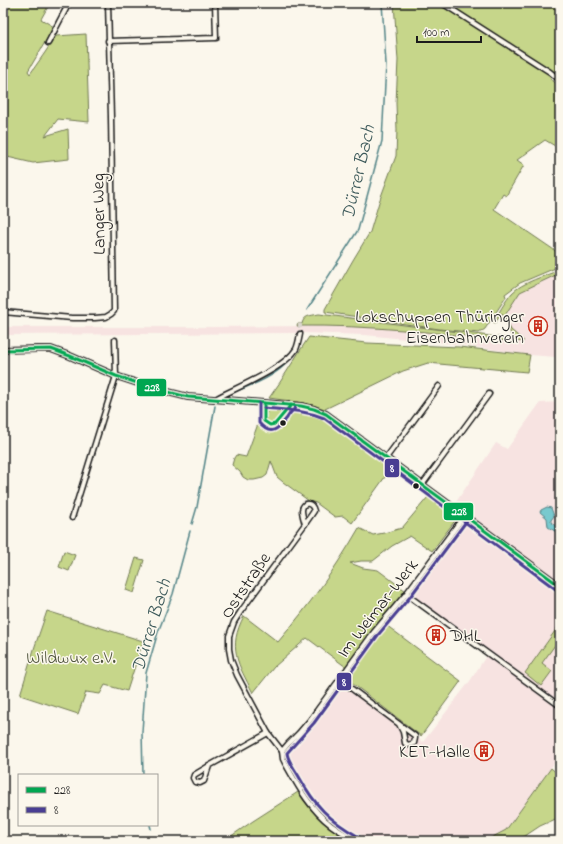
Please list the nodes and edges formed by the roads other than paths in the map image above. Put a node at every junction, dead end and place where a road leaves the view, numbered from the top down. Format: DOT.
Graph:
graph roads {
  1 [pos="68,3"];
  2 [pos="108,3"];
  3 [pos="215,3"];
  4 [pos="442,3"];
  5 [pos="108,41"];
  6 [pos="48,43"];
  7 [pos="560,80"];
  8 [pos="3,312"];
  9 [pos="300,334"];
  10 [pos="115,340"];
  11 [pos="3,350"];
  12 [pos="116,376"];
  13 [pos="439,386"];
  14 [pos="489,394"];
  15 [pos="216,400"];
  16 [pos="386,458"];
  17 [pos="422,485"];
  18 [pos="464,516"];
  19 [pos="72,518"];
  20 [pos="305,524"];
  21 [pos="560,586"];
  22 [pos="406,594"];
  23 [pos="340,680"];
  24 [pos="560,706"];
  25 [pos="399,724"];
  26 [pos="268,733"];
  27 [pos="282,751"];
  28 [pos="209,766"];
  29 [pos="560,839"];
  30 [pos="357,841"];
  31 [pos="556,841"];
  1 -- 6 [label="street"];
  2 -- 5 [label="street, Langer Weg"];
  3 -- 5 [label="street"];
  4 -- 7 [label="street"];
  5 -- 8 [label="street, Langer Weg"];
  9 -- 15 [label="street"];
  10 -- 12 [label="street"];
  11 -- 12 [label="street"];
  12 -- 15 [label="street"];
  12 -- 19 [label="street"];
  13 -- 16 [label="street"];
  14 -- 17 [label="street"];
  15 -- 16 [label="street"];
  16 -- 17 [label="street"];
  17 -- 18 [label="street"];
  18 -- 21 [label="street"];
  18 -- 22 [label="street, Im Weimar-Werk"];
  20 -- 26 [label="street, Oststraße"];
  22 -- 23 [label="street, Im Weimar-Werk"];
  22 -- 24 [label="street"];
  23 -- 25 [label="street"];
  23 -- 27 [label="street, Im Weimar-Werk"];
  25 -- 25 [label="street"];
  26 -- 27 [label="street, Oststraße"];
  26 -- 28 [label="street"];
  27 -- 30 [label="street"];
  28 -- 28 [label="street"];
  29 -- 31 [label="street"];
}
